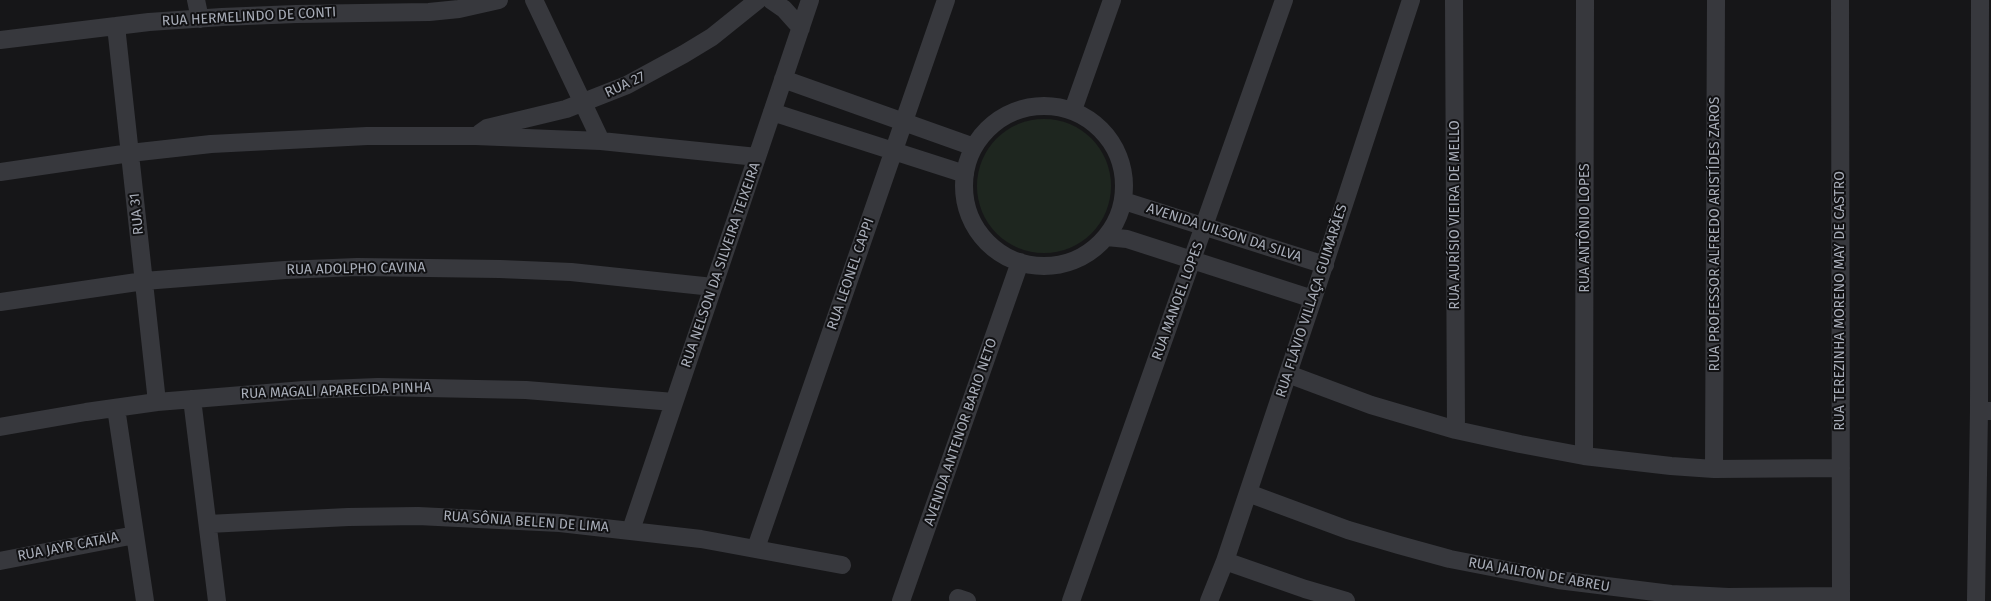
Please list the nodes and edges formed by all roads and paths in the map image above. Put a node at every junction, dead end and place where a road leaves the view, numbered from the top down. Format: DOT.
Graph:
graph roads {
  1 [pos="196,0"];
  2 [pos="499,0"];
  3 [pos="534,0"];
  4 [pos="758,0"];
  5 [pos="771,0"];
  6 [pos="810,0"];
  7 [pos="946,0"];
  8 [pos="1112,0"];
  9 [pos="1284,0"];
  10 [pos="1411,0"];
  11 [pos="1454,0"];
  12 [pos="1585,0"];
  13 [pos="1716,0"];
  14 [pos="1840,0"];
  15 [pos="1980,0"];
  16 [pos="366,6"];
  17 [pos="200,19"];
  18 [pos="116,26"];
  19 [pos="801,28"];
  20 [pos="0,40"];
  21 [pos="783,79"];
  22 [pos="583,103"];
  23 [pos="1073,110"];
  24 [pos="772,112"];
  25 [pos="904,122"];
  26 [pos="476,136"];
  27 [pos="602,141"];
  28 [pos="974,147"];
  29 [pos="894,151"];
  30 [pos="130,153"];
  31 [pos="757,157"];
  32 [pos="0,172"];
  33 [pos="965,174"];
  34 [pos="1124,201"];
  35 [pos="1204,227"];
  36 [pos="1107,237"];
  37 [pos="1192,260"];
  38 [pos="1020,262"];
  39 [pos="1325,265"];
  40 [pos="144,281"];
  41 [pos="713,287"];
  42 [pos="1314,299"];
  43 [pos="0,302"];
  44 [pos="1288,374"];
  45 [pos="192,399"];
  46 [pos="157,402"];
  47 [pos="674,402"];
  48 [pos="116,408"];
  49 [pos="1985,411"];
  50 [pos="0,427"];
  51 [pos="1456,430"];
  52 [pos="1584,456"];
  53 [pos="1840,468"];
  54 [pos="1714,469"];
  55 [pos="1248,493"];
  56 [pos="208,524"];
  57 [pos="631,530"];
  58 [pos="135,535"];
  59 [pos="756,548"];
  60 [pos="0,560"];
  61 [pos="1225,561"];
  62 [pos="842,565"];
  63 [pos="1841,598"];
  64 [pos="145,601"];
  65 [pos="217,601"];
  66 [pos="901,601"];
  67 [pos="1071,601"];
  68 [pos="1209,601"];
  69 [pos="1346,601"];
  70 [pos="1976,601"];
  1 -- 17 [label="street"];
  2 -- 16 [label="street, RUA HERMELINDO DE CONTI"];
  3 -- 22 [label="street"];
  4 -- 22 [label="street, RUA 27"];
  5 -- 19 [label="street"];
  6 -- 19 [label="street, RUA NELSON DA SILVEIRA TEIXEIRA"];
  7 -- 25 [label="street, RUA LEONEL CAPPI"];
  8 -- 23 [label="street"];
  9 -- 35 [label="street, RUA MANOEL LOPES"];
  10 -- 39 [label="street, RUA FLÁVIO VILLAÇA GUIMARÃES"];
  11 -- 51 [label="street, RUA AURÍSIO VIEIRA DE MELLO"];
  12 -- 52 [label="street, RUA ANTÔNIO LOPES"];
  13 -- 54 [label="street, RUA PROFESSOR ALFREDO ARISTÍDES ZAROS"];
  14 -- 53 [label="street, RUA TEREZINHA MORENO MAY DE CASTRO"];
  15 -- 49 [label="street"];
  16 -- 17 [label="street, RUA HERMELINDO DE CONTI"];
  17 -- 18 [label="street, RUA HERMELINDO DE CONTI"];
  18 -- 20 [label="street, RUA HERMELINDO DE CONTI"];
  18 -- 30 [label="street, RUA 31"];
  19 -- 21 [label="street, RUA NELSON DA SILVEIRA TEIXEIRA"];
  21 -- 24 [label="street, RUA NELSON DA SILVEIRA TEIXEIRA"];
  21 -- 25 [label="street"];
  22 -- 26 [label="street, RUA 27"];
  22 -- 27 [label="street"];
  23 -- 28 [label="street"];
  23 -- 34 [label="street"];
  24 -- 29 [label="street"];
  24 -- 31 [label="street, RUA NELSON DA SILVEIRA TEIXEIRA"];
  25 -- 28 [label="street"];
  25 -- 29 [label="street, RUA LEONEL CAPPI"];
  26 -- 27 [label="street"];
  26 -- 30 [label="street"];
  27 -- 31 [label="street"];
  28 -- 33 [label="street"];
  29 -- 33 [label="street"];
  29 -- 59 [label="street, RUA LEONEL CAPPI"];
  30 -- 32 [label="street"];
  30 -- 40 [label="street, RUA 31"];
  31 -- 41 [label="street, RUA NELSON DA SILVEIRA TEIXEIRA"];
  33 -- 38 [label="street"];
  34 -- 35 [label="street, AVENIDA UILSON DA SILVA"];
  34 -- 36 [label="street"];
  35 -- 37 [label="street, RUA MANOEL LOPES"];
  35 -- 39 [label="street, AVENIDA UILSON DA SILVA"];
  36 -- 37 [label="street"];
  36 -- 38 [label="street"];
  37 -- 42 [label="street"];
  37 -- 67 [label="street, RUA MANOEL LOPES"];
  38 -- 66 [label="street, AVENIDA ANTENOR BARIO NETO"];
  39 -- 42 [label="street, RUA FLÁVIO VILLAÇA GUIMARÃES"];
  40 -- 41 [label="street, RUA ADOLPHO CAVINA"];
  40 -- 43 [label="street, RUA ADOLPHO CAVINA"];
  40 -- 46 [label="street, RUA 31"];
  41 -- 47 [label="street, RUA NELSON DA SILVEIRA TEIXEIRA"];
  42 -- 44 [label="street, RUA FLÁVIO VILLAÇA GUIMARÃES"];
  44 -- 51 [label="street"];
  44 -- 55 [label="street, RUA FLÁVIO VILLAÇA GUIMARÃES"];
  45 -- 46 [label="street, RUA MAGALI APARECIDA PINHA"];
  45 -- 47 [label="street, RUA MAGALI APARECIDA PINHA"];
  45 -- 56 [label="street"];
  46 -- 48 [label="street, RUA MAGALI APARECIDA PINHA"];
  47 -- 57 [label="street, RUA NELSON DA SILVEIRA TEIXEIRA"];
  48 -- 50 [label="street, RUA MAGALI APARECIDA PINHA"];
  48 -- 58 [label="street"];
  49 -- 70 [label="street"];
  51 -- 52 [label="street"];
  52 -- 54 [label="street"];
  53 -- 54 [label="street"];
  53 -- 63 [label="street, RUA TEREZINHA MORENO MAY DE CASTRO"];
  55 -- 61 [label="street, RUA FLÁVIO VILLAÇA GUIMARÃES"];
  55 -- 63 [label="street, RUA JAILTON DE ABREU"];
  56 -- 57 [label="street, RUA SÔNIA BELEN DE LIMA"];
  56 -- 65 [label="street"];
  57 -- 59 [label="street, RUA SÔNIA BELEN DE LIMA"];
  58 -- 60 [label="street, RUA JAYR CATAIA"];
  58 -- 64 [label="street"];
  59 -- 62 [label="street, RUA SÔNIA BELEN DE LIMA"];
  61 -- 68 [label="street, RUA FLÁVIO VILLAÇA GUIMARÃES"];
  61 -- 69 [label="street"];
}
